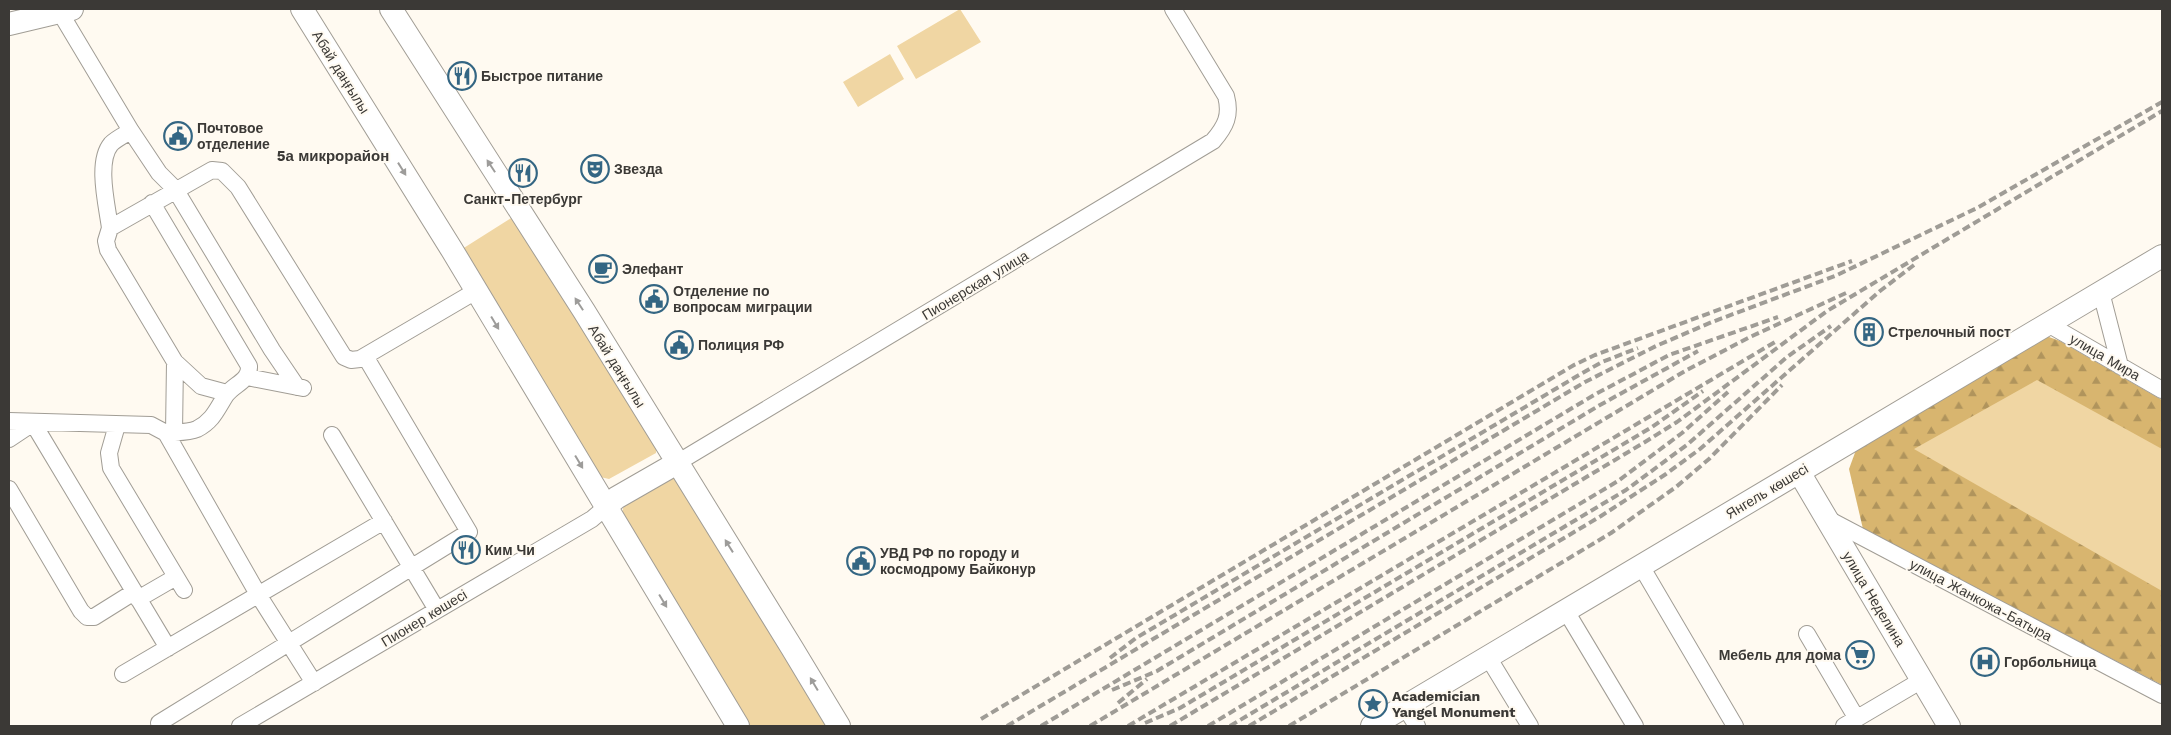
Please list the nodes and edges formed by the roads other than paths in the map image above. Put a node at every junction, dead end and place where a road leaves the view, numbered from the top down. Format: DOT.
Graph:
graph roads {
  1 [pos="302,9"];
  2 [pos="391,9"];
  3 [pos="1173,9"];
  4 [pos="63,10"];
  5 [pos="9,24"];
  6 [pos="130,131"];
  7 [pos="175,189"];
  8 [pos="152,203"];
  9 [pos="110,228"];
  10 [pos="2162,256"];
  11 [pos="476,291"];
  12 [pos="2101,292"];
  13 [pos="2048,324"];
  14 [pos="365,356"];
  15 [pos="175,362"];
  16 [pos="2120,366"];
  17 [pos="247,376"];
  18 [pos="2162,390"];
  19 [pos="227,393"];
  20 [pos="9,421"];
  21 [pos="34,423"];
  22 [pos="117,425"];
  23 [pos="170,432"];
  24 [pos="332,435"];
  25 [pos="9,439"];
  26 [pos="677,463"];
  27 [pos="1799,472"];
  28 [pos="9,489"];
  29 [pos="606,507"];
  30 [pos="1826,518"];
  31 [pos="384,521"];
  32 [pos="1641,566"];
  33 [pos="411,567"];
  34 [pos="136,596"];
  35 [pos="259,596"];
  36 [pos="437,610"];
  37 [pos="1566,611"];
  38 [pos="1807,634"];
  39 [pos="288,644"];
  40 [pos="168,648"];
  41 [pos="1488,657"];
  42 [pos="123,674"];
  43 [pos="1922,680"];
  44 [pos="314,683"];
  45 [pos="2162,695"];
  46 [pos="1405,707"];
  47 [pos="158,724"];
  48 [pos="1847,724"];
  49 [pos="240,726"];
  50 [pos="738,726"];
  51 [pos="839,726"];
  52 [pos="1372,726"];
  53 [pos="1417,726"];
  54 [pos="1530,726"];
  55 [pos="1635,726"];
  56 [pos="1735,726"];
  57 [pos="1949,726"];
  1 -- 11 [label="main road, Абай даңғылы, one-way"];
  26 -- 2 [label="main road, Абай даңғылы, one-way"];
  3 -- 26 [label="street, Пионерская улица"];
  4 -- 5 [label="main road"];
  4 -- 6 [label="street"];
  6 -- 7 [label="street"];
  6 -- 9 [label="street"];
  7 -- 8 [label="street"];
  7 -- 14 [label="street"];
  7 -- 17 [label="street"];
  8 -- 9 [label="street"];
  8 -- 17 [label="street"];
  9 -- 15 [label="street"];
  10 -- 12 [label="main road, Янгель көшесі"];
  11 -- 14 [label="street"];
  11 -- 29 [label="main road, Абай даңғылы, one-way"];
  12 -- 13 [label="main road, Янгель көшесі"];
  12 -- 16 [label="street"];
  13 -- 16 [label="street, улица Мира"];
  13 -- 27 [label="main road, Янгель көшесі"];
  14 -- 33 [label="street"];
  15 -- 19 [label="street"];
  15 -- 23 [label="street"];
  16 -- 18 [label="street, улица Мира"];
  17 -- 19 [label="street"];
  19 -- 23 [label="street"];
  20 -- 21 [label="street"];
  21 -- 22 [label="street"];
  21 -- 25 [label="street"];
  21 -- 34 [label="street"];
  22 -- 23 [label="street"];
  22 -- 34 [label="street"];
  23 -- 35 [label="street"];
  24 -- 31 [label="street"];
  26 -- 29 [label="main road, Пионерская улица"];
  51 -- 26 [label="main road, Абай даңғылы, one-way"];
  27 -- 30 [label="main road, улица Неделина"];
  27 -- 32 [label="main road, Янгель көшесі"];
  28 -- 34 [label="street"];
  29 -- 36 [label="street, Пионер көшесі"];
  29 -- 50 [label="main road, Абай даңғылы, one-way"];
  30 -- 43 [label="main road, улица Неделина"];
  30 -- 45 [label="street, улица Жанкожа-Батыра"];
  31 -- 33 [label="street"];
  31 -- 35 [label="street"];
  32 -- 37 [label="main road, Янгель көшесі"];
  32 -- 56 [label="street"];
  33 -- 36 [label="street"];
  33 -- 39 [label="street"];
  34 -- 40 [label="street"];
  35 -- 39 [label="street"];
  35 -- 40 [label="street"];
  36 -- 44 [label="street, Пионер көшесі"];
  37 -- 41 [label="main road, Янгель көшесі"];
  37 -- 55 [label="street"];
  38 -- 48 [label="street"];
  39 -- 44 [label="street"];
  39 -- 47 [label="street"];
  40 -- 42 [label="street"];
  41 -- 46 [label="main road, Янгель көшесі"];
  41 -- 54 [label="street"];
  43 -- 48 [label="street"];
  43 -- 57 [label="main road, улица Неделина"];
  44 -- 49 [label="street, Пионер көшесі"];
  46 -- 52 [label="main road, Янгель көшесі"];
  46 -- 53 [label="street"];
}
